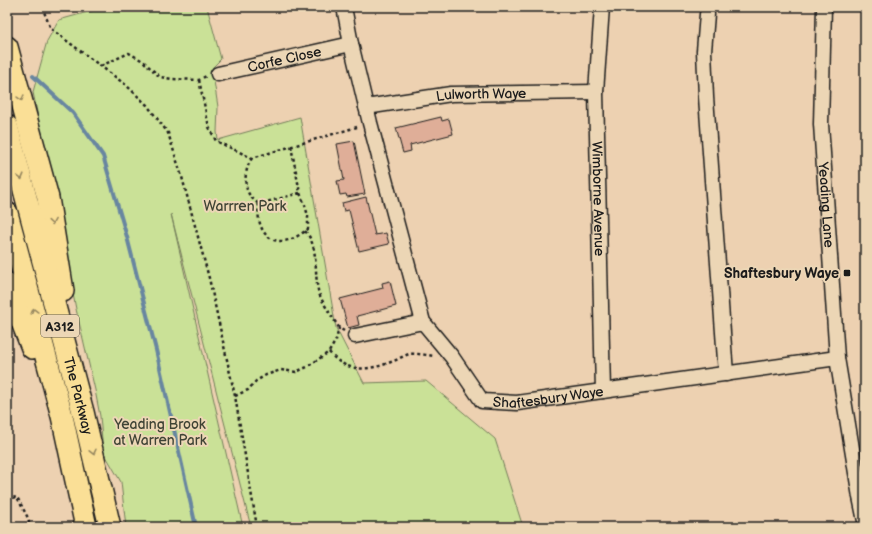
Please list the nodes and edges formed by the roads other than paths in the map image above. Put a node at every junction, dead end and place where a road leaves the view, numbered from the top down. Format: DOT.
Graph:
graph roads {
  1 [pos="344,7"];
  2 [pos="602,7"];
  3 [pos="824,7"];
  4 [pos="707,14"];
  5 [pos="351,44"];
  6 [pos="7,47"];
  7 [pos="218,74"];
  8 [pos="596,92"];
  9 [pos="366,107"];
  10 [pos="7,126"];
  11 [pos="7,213"];
  12 [pos="7,284"];
  13 [pos="423,322"];
  14 [pos="355,336"];
  15 [pos="837,358"];
  16 [pos="726,374"];
  17 [pos="603,391"];
  18 [pos="83,412"];
  19 [pos="62,416"];
  20 [pos="862,497"];
  21 [pos="865,521"];
  22 [pos="86,527"];
  23 [pos="110,527"];
  1 -- 5 [label="street, Shaftesbury Waye"];
  2 -- 8 [label="street, Wimborne Avenue"];
  3 -- 15 [label="street, Yeading Lane"];
  4 -- 16 [label="street"];
  5 -- 7 [label="street, Corfe Close"];
  5 -- 9 [label="street, Shaftesbury Waye"];
  6 -- 18 [label="highway, A312, one-way"];
  8 -- 9 [label="street, Lulworth Waye"];
  8 -- 17 [label="street, Wimborne Avenue"];
  9 -- 13 [label="street, Shaftesbury Waye"];
  10 -- 18 [label="highway, The Parkway / A312, one-way"];
  19 -- 11 [label="highway, The Parkway / A312, one-way"];
  12 -- 19 [label="highway, A312"];
  13 -- 14 [label="street"];
  13 -- 17 [label="street, Shaftesbury Waye"];
  15 -- 16 [label="street, Shaftesbury Waye"];
  15 -- 20 [label="street, Yeading Lane"];
  16 -- 17 [label="street, Shaftesbury Waye"];
  18 -- 23 [label="highway, The Parkway / A312, one-way"];
  19 -- 22 [label="highway, The Parkway / A312"];
  20 -- 21 [label="street, Yeading Lane"];
}
